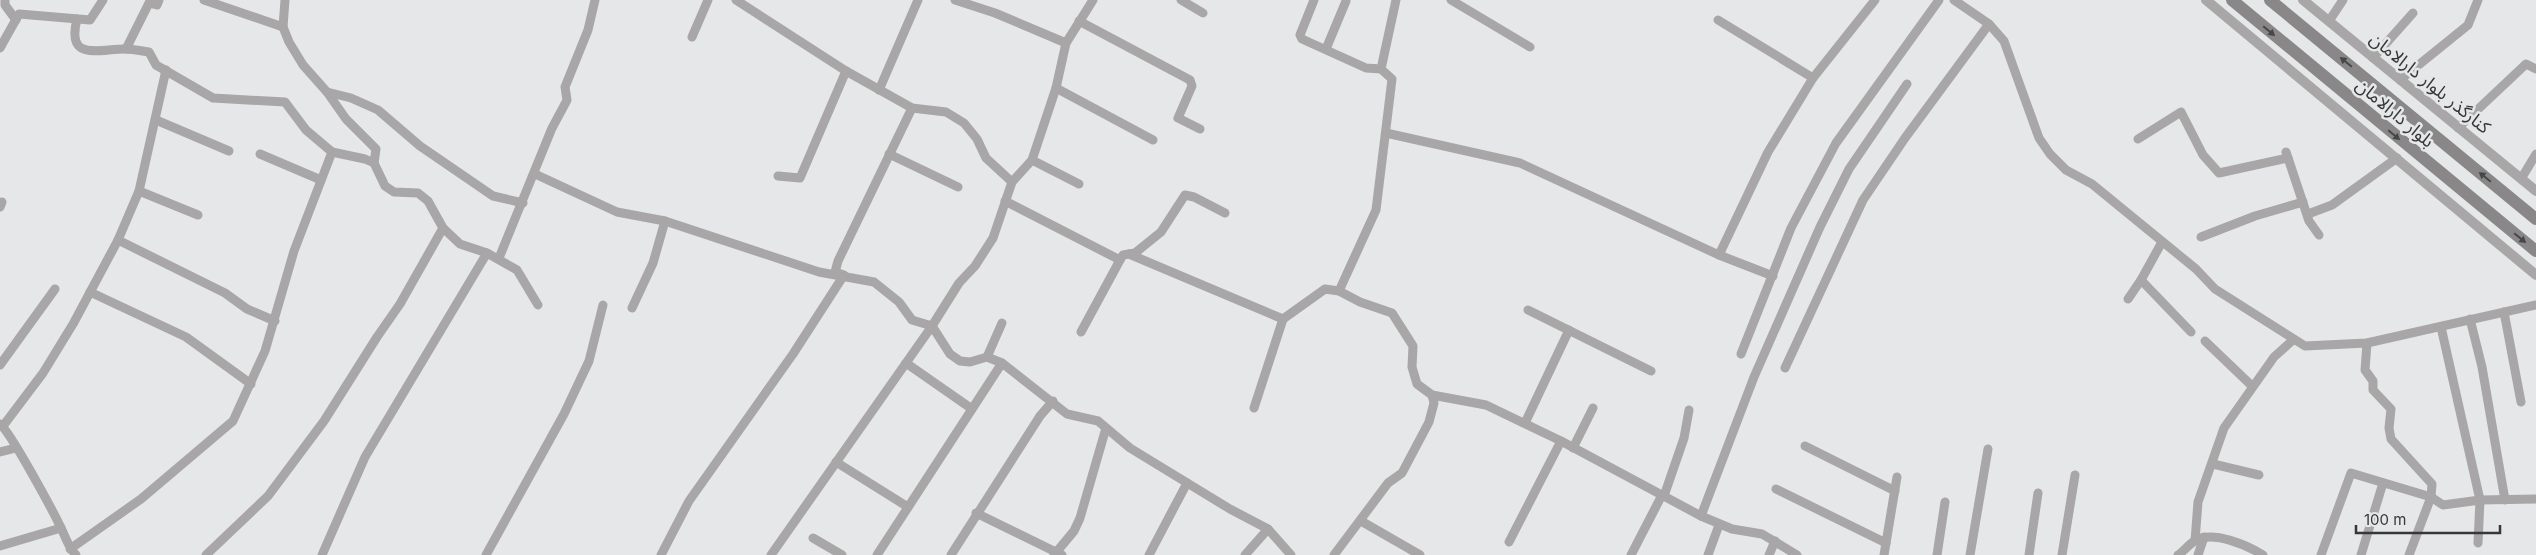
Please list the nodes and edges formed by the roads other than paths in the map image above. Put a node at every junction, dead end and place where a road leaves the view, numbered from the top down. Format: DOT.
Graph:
graph roads {
  1 [pos="5,0"];
  2 [pos="103,0"];
  3 [pos="159,0"];
  4 [pos="204,0"];
  5 [pos="285,0"];
  6 [pos="595,0"];
  7 [pos="708,0"];
  8 [pos="736,0"];
  9 [pos="918,0"];
  10 [pos="955,0"];
  11 [pos="1093,0"];
  12 [pos="1181,0"];
  13 [pos="1314,0"];
  14 [pos="1396,0"];
  15 [pos="1451,0"];
  16 [pos="1875,0"];
  17 [pos="1939,0"];
  18 [pos="1954,0"];
  19 [pos="2206,0"];
  20 [pos="2232,0"];
  21 [pos="2270,0"];
  22 [pos="2303,0"];
  23 [pos="2343,0"];
  24 [pos="2478,0"];
  25 [pos="1346,1"];
  26 [pos="1203,13"];
  27 [pos="2413,13"];
  28 [pos="77,19"];
  29 [pos="16,20"];
  30 [pos="1718,20"];
  31 [pos="1080,21"];
  32 [pos="2329,21"];
  33 [pos="1989,24"];
  34 [pos="283,28"];
  35 [pos="692,37"];
  36 [pos="1066,43"];
  37 [pos="1530,47"];
  38 [pos="0,48"];
  39 [pos="126,49"];
  40 [pos="1326,49"];
  41 [pos="2373,58"];
  42 [pos="1381,69"];
  43 [pos="2536,69"];
  44 [pos="166,70"];
  45 [pos="846,71"];
  46 [pos="1813,78"];
  47 [pos="2400,80"];
  48 [pos="1907,84"];
  49 [pos="1056,88"];
  50 [pos="879,90"];
  51 [pos="327,92"];
  52 [pos="912,108"];
  53 [pos="156,120"];
  54 [pos="2458,128"];
  55 [pos="1200,129"];
  56 [pos="1386,133"];
  57 [pos="2138,139"];
  58 [pos="1153,140"];
  59 [pos="229,151"];
  60 [pos="332,152"];
  61 [pos="260,154"];
  62 [pos="889,154"];
  63 [pos="2536,154"];
  64 [pos="2397,158"];
  65 [pos="1032,160"];
  66 [pos="374,163"];
  67 [pos="535,174"];
  68 [pos="778,176"];
  69 [pos="2521,179"];
  70 [pos="321,180"];
  71 [pos="1012,182"];
  72 [pos="1079,184"];
  73 [pos="958,187"];
  74 [pos="2536,191"];
  75 [pos="139,192"];
  76 [pos="1005,201"];
  77 [pos="2303,202"];
  78 [pos="523,203"];
  79 [pos="1225,214"];
  80 [pos="2308,214"];
  81 [pos="198,215"];
  82 [pos="2536,219"];
  83 [pos="665,222"];
  84 [pos="443,228"];
  85 [pos="2319,235"];
  86 [pos="2201,237"];
  87 [pos="118,240"];
  88 [pos="2162,242"];
  89 [pos="2536,251"];
  90 [pos="487,252"];
  91 [pos="1129,254"];
  92 [pos="1719,255"];
  93 [pos="500,258"];
  94 [pos="1120,260"];
  95 [pos="844,275"];
  96 [pos="2536,275"];
  97 [pos="1773,276"];
  98 [pos="2141,280"];
  99 [pos="55,289"];
  100 [pos="1339,291"];
  101 [pos="90,292"];
  102 [pos="2128,299"];
  103 [pos="2536,304"];
  104 [pos="538,305"];
  105 [pos="603,305"];
  106 [pos="632,308"];
  107 [pos="1528,310"];
  108 [pos="2504,312"];
  109 [pos="1283,319"];
  110 [pos="2470,319"];
  111 [pos="275,321"];
  112 [pos="1002,323"];
  113 [pos="932,326"];
  114 [pos="2441,327"];
  115 [pos="1569,330"];
  116 [pos="1081,332"];
  117 [pos="2191,332"];
  118 [pos="2293,340"];
  119 [pos="2205,341"];
  120 [pos="2367,343"];
  121 [pos="1741,354"];
  122 [pos="987,357"];
  123 [pos="906,363"];
  124 [pos="1002,363"];
  125 [pos="0,365"];
  126 [pos="1785,368"];
  127 [pos="1651,371"];
  128 [pos="251,384"];
  129 [pos="2252,386"];
  130 [pos="1432,395"];
  131 [pos="1052,401"];
  132 [pos="2521,402"];
  133 [pos="1254,408"];
  134 [pos="1593,408"];
  135 [pos="972,409"];
  136 [pos="1689,410"];
  137 [pos="1525,423"];
  138 [pos="1,425"];
  139 [pos="1106,428"];
  140 [pos="1561,441"];
  141 [pos="1805,446"];
  142 [pos="16,448"];
  143 [pos="1573,448"];
  144 [pos="1988,449"];
  145 [pos="0,452"];
  146 [pos="836,462"];
  147 [pos="2213,464"];
  148 [pos="2075,475"];
  149 [pos="2259,475"];
  150 [pos="1897,477"];
  151 [pos="1187,483"];
  152 [pos="2383,483"];
  153 [pos="1776,489"];
  154 [pos="1895,491"];
  155 [pos="2038,493"];
  156 [pos="1663,495"];
  157 [pos="2430,497"];
  158 [pos="2536,499"];
  159 [pos="2480,500"];
  160 [pos="2506,500"];
  161 [pos="1945,502"];
  162 [pos="908,507"];
  163 [pos="976,513"];
  164 [pos="1701,516"];
  165 [pos="1361,521"];
  166 [pos="1719,525"];
  167 [pos="61,528"];
  168 [pos="1268,529"];
  169 [pos="813,538"];
  170 [pos="2199,539"];
  171 [pos="1775,541"];
  172 [pos="1509,542"];
  173 [pos="1886,542"];
  174 [pos="2478,543"];
  175 [pos="0,546"];
  176 [pos="73,552"];
  177 [pos="1057,554"];
  178 [pos="2261,554"];
  179 [pos="206,555"];
  180 [pos="322,555"];
  181 [pos="486,555"];
  182 [pos="661,555"];
  183 [pos="771,555"];
  184 [pos="842,555"];
  185 [pos="877,555"];
  186 [pos="951,555"];
  187 [pos="1149,555"];
  188 [pos="1245,555"];
  189 [pos="1291,555"];
  190 [pos="1334,555"];
  191 [pos="1420,555"];
  192 [pos="1631,555"];
  193 [pos="1708,555"];
  194 [pos="1769,555"];
  195 [pos="1797,555"];
  196 [pos="1884,555"];
  197 [pos="1937,555"];
  198 [pos="1970,555"];
  199 [pos="2029,555"];
  200 [pos="2062,555"];
  201 [pos="2178,555"];
  202 [pos="2198,555"];
  203 [pos="2321,555"];
  204 [pos="2360,555"];
  205 [pos="2409,555"];
  1 -- 29 [label="street"];
  2 -- 28 [label="street"];
  3 -- 39 [label="street"];
  4 -- 34 [label="street"];
  5 -- 34 [label="street"];
  6 -- 67 [label="street"];
  7 -- 35 [label="street"];
  8 -- 45 [label="street"];
  9 -- 50 [label="street"];
  10 -- 36 [label="street"];
  11 -- 31 [label="street"];
  12 -- 26 [label="street"];
  13 -- 40 [label="street"];
  14 -- 42 [label="street"];
  15 -- 37 [label="street"];
  16 -- 46 [label="street"];
  17 -- 97 [label="street"];
  18 -- 33 [label="street"];
  19 -- 64 [label="street"];
  20 -- 89 [label="main road, بلوار دارالامان, one-way"];
  82 -- 21 [label="main road, بلوار دارالامان, one-way"];
  22 -- 32 [label="street, کنارگذر بلوار دارالامان"];
  23 -- 32 [label="street"];
  24 -- 47 [label="street"];
  25 -- 40 [label="street"];
  27 -- 41 [label="street"];
  28 -- 29 [label="street"];
  28 -- 39 [label="street"];
  29 -- 38 [label="street"];
  30 -- 46 [label="street"];
  31 -- 36 [label="street"];
  31 -- 55 [label="street"];
  32 -- 41 [label="street, کنارگذر بلوار دارالامان"];
  33 -- 88 [label="street"];
  33 -- 126 [label="street"];
  34 -- 51 [label="street"];
  36 -- 49 [label="street"];
  39 -- 44 [label="street"];
  40 -- 42 [label="street"];
  41 -- 47 [label="street, کنارگذر بلوار دارالامان"];
  42 -- 56 [label="street"];
  43 -- 54 [label="street"];
  44 -- 53 [label="street"];
  44 -- 60 [label="street"];
  45 -- 50 [label="street"];
  45 -- 68 [label="street"];
  46 -- 92 [label="street"];
  47 -- 54 [label="street, کنارگذر بلوار دارالامان"];
  48 -- 164 [label="street"];
  49 -- 58 [label="street"];
  49 -- 65 [label="street"];
  50 -- 52 [label="street"];
  51 -- 66 [label="street"];
  51 -- 78 [label="street"];
  52 -- 62 [label="street"];
  52 -- 71 [label="street"];
  53 -- 59 [label="street"];
  53 -- 75 [label="street"];
  54 -- 69 [label="street, کنارگذر بلوار دارالامان"];
  56 -- 92 [label="street"];
  56 -- 100 [label="street"];
  57 -- 77 [label="street"];
  60 -- 66 [label="street"];
  60 -- 70 [label="street"];
  61 -- 70 [label="street"];
  62 -- 73 [label="street"];
  62 -- 95 [label="street"];
  63 -- 69 [label="street"];
  64 -- 80 [label="street"];
  64 -- 96 [label="street"];
  65 -- 71 [label="street"];
  65 -- 72 [label="street"];
  66 -- 84 [label="street"];
  67 -- 78 [label="street"];
  67 -- 83 [label="street"];
  69 -- 74 [label="street, کنارگذر بلوار دارالامان"];
  70 -- 111 [label="street"];
  71 -- 76 [label="street"];
  75 -- 81 [label="street"];
  75 -- 87 [label="street"];
  76 -- 94 [label="street"];
  76 -- 113 [label="street"];
  77 -- 80 [label="street"];
  77 -- 86 [label="street"];
  78 -- 93 [label="street"];
  79 -- 91 [label="street"];
  80 -- 85 [label="street"];
  83 -- 95 [label="street"];
  83 -- 106 [label="street"];
  84 -- 90 [label="street"];
  84 -- 179 [label="street"];
  87 -- 101 [label="street"];
  87 -- 111 [label="street"];
  88 -- 98 [label="street"];
  88 -- 118 [label="street"];
  90 -- 93 [label="street"];
  90 -- 180 [label="street"];
  91 -- 94 [label="street"];
  91 -- 109 [label="street"];
  92 -- 97 [label="street"];
  93 -- 104 [label="street"];
  94 -- 116 [label="street"];
  95 -- 113 [label="street"];
  95 -- 182 [label="street"];
  97 -- 121 [label="street"];
  98 -- 102 [label="street"];
  98 -- 117 [label="street"];
  99 -- 125 [label="street"];
  100 -- 109 [label="street"];
  100 -- 130 [label="street"];
  101 -- 128 [label="street"];
  101 -- 138 [label="street"];
  103 -- 108 [label="street"];
  105 -- 181 [label="street"];
  107 -- 115 [label="street"];
  108 -- 110 [label="street"];
  108 -- 132 [label="street"];
  109 -- 133 [label="street"];
  110 -- 114 [label="street"];
  110 -- 160 [label="street"];
  111 -- 128 [label="street"];
  112 -- 122 [label="street"];
  113 -- 122 [label="street"];
  113 -- 123 [label="street"];
  114 -- 120 [label="street"];
  114 -- 159 [label="street"];
  115 -- 127 [label="street"];
  115 -- 137 [label="street"];
  118 -- 120 [label="street"];
  118 -- 129 [label="street"];
  119 -- 129 [label="street"];
  120 -- 157 [label="street"];
  122 -- 124 [label="street"];
  123 -- 135 [label="street"];
  123 -- 146 [label="street"];
  124 -- 131 [label="street"];
  124 -- 135 [label="street"];
  128 -- 176 [label="street"];
  129 -- 147 [label="street"];
  130 -- 137 [label="street"];
  130 -- 165 [label="street"];
  131 -- 139 [label="street"];
  131 -- 163 [label="street"];
  134 -- 143 [label="street"];
  135 -- 162 [label="street"];
  136 -- 156 [label="street"];
  137 -- 140 [label="street"];
  138 -- 142 [label="street"];
  139 -- 151 [label="street"];
  139 -- 177 [label="street"];
  140 -- 143 [label="street"];
  140 -- 172 [label="street"];
  141 -- 154 [label="street"];
  142 -- 145 [label="street"];
  142 -- 167 [label="street"];
  143 -- 156 [label="street"];
  144 -- 198 [label="street"];
  146 -- 162 [label="street"];
  146 -- 183 [label="street"];
  147 -- 149 [label="street"];
  147 -- 170 [label="street"];
  148 -- 200 [label="street"];
  150 -- 154 [label="street"];
  151 -- 168 [label="street"];
  151 -- 187 [label="street"];
  152 -- 157 [label="street"];
  152 -- 203 [label="street"];
  152 -- 204 [label="street"];
  153 -- 173 [label="street"];
  154 -- 173 [label="street"];
  155 -- 199 [label="street"];
  156 -- 164 [label="street"];
  156 -- 192 [label="street"];
  157 -- 159 [label="street"];
  157 -- 205 [label="street"];
  158 -- 160 [label="street"];
  159 -- 160 [label="street"];
  159 -- 174 [label="street"];
  161 -- 197 [label="street"];
  162 -- 185 [label="street"];
  163 -- 177 [label="street"];
  163 -- 186 [label="street"];
  164 -- 166 [label="street"];
  165 -- 190 [label="street"];
  165 -- 191 [label="street"];
  166 -- 171 [label="street"];
  166 -- 193 [label="street"];
  167 -- 175 [label="street"];
  167 -- 176 [label="street"];
  168 -- 188 [label="street"];
  168 -- 189 [label="street"];
  169 -- 184 [label="street"];
  170 -- 178 [label="street"];
  170 -- 201 [label="street"];
  170 -- 202 [label="street"];
  171 -- 194 [label="street"];
  171 -- 195 [label="street"];
  173 -- 196 [label="street"];
}
